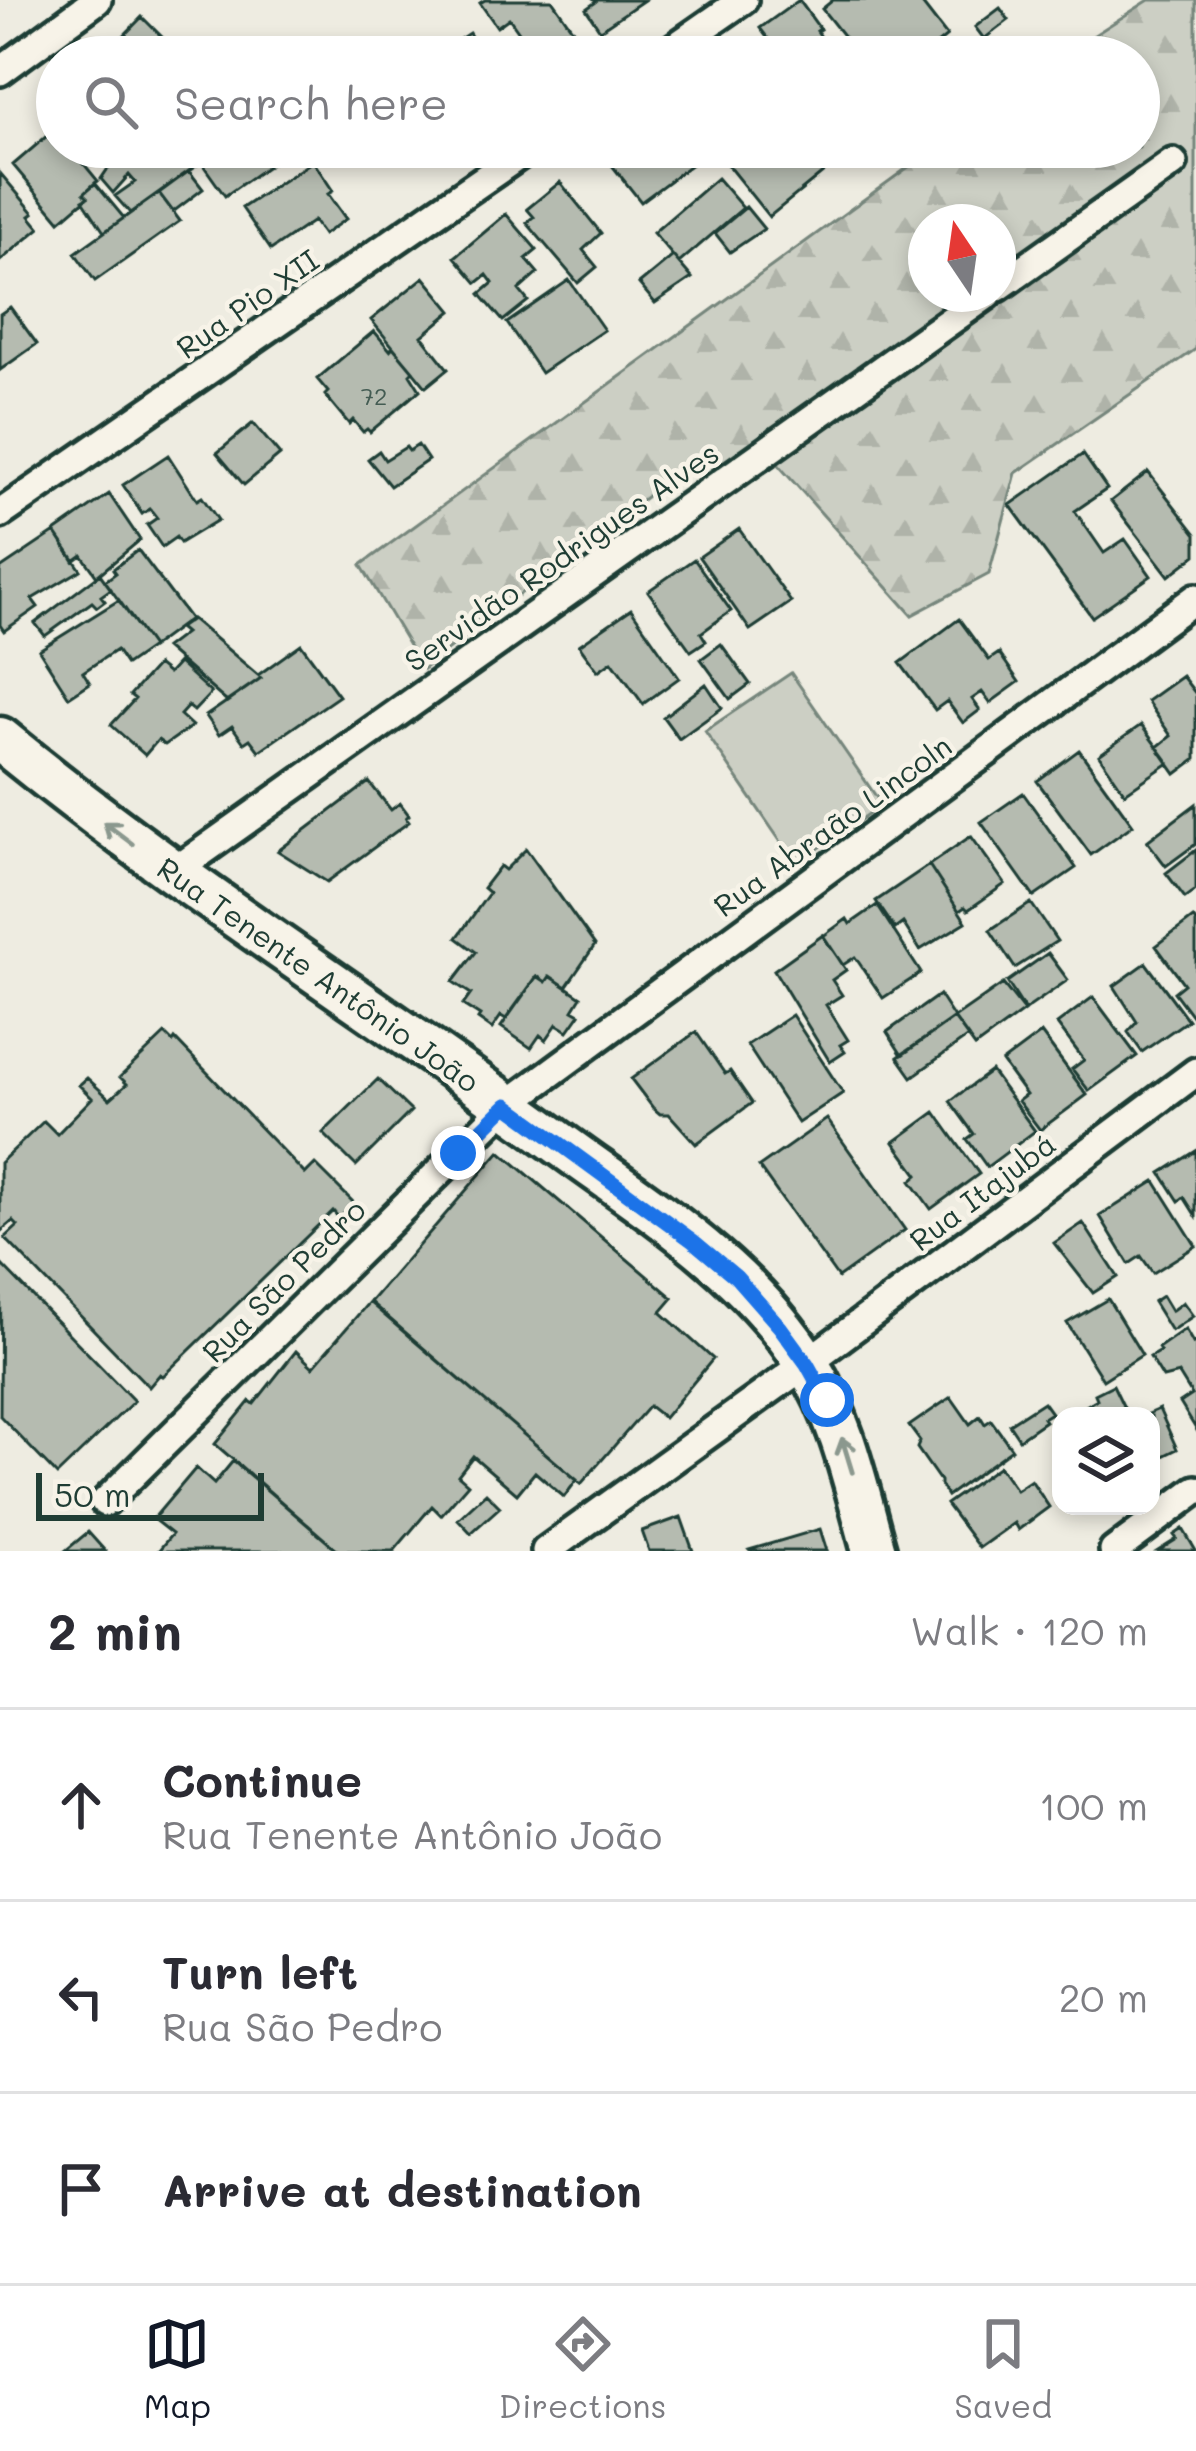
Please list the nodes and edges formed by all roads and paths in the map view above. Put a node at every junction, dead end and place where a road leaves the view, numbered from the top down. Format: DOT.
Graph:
graph roads {
  1 [pos="97,0"];
  2 [pos="743,0"];
  3 [pos="48,36"];
  4 [pos="691,36"];
  5 [pos="36,45"];
  6 [pos="0,71"];
  7 [pos="1173,163"];
  8 [pos="501,168"];
  9 [pos="1016,274"];
  10 [pos="963,312"];
  11 [pos="0,514"];
  12 [pos="1196,598"];
  13 [pos="0,739"];
  14 [pos="172,873"];
  15 [pos="1196,1072"];
  16 [pos="507,1105"];
  17 [pos="807,1364"];
  18 [pos="1196,1490"];
  19 [pos="105,1502"];
  20 [pos="546,1551"];
  21 [pos="874,1551"];
  22 [pos="1114,1551"];
  1 -- 3 [label="street"];
  2 -- 4 [label="street"];
  5 -- 6 [label="street"];
  7 -- 9 [label="street"];
  8 -- 11 [label="street, Rua Pio XII"];
  10 -- 14 [label="street, Servidão Rodrigues Alves"];
  12 -- 16 [label="street, Rua Abraão Lincoln"];
  14 -- 13 [label="main road, Rua Tenente Antônio João, one-way"];
  14 -- 16 [label="main road, Rua Tenente Antônio João"];
  15 -- 17 [label="street, Rua Itajubá"];
  16 -- 17 [label="main road, Rua Tenente Antônio João"];
  16 -- 19 [label="street, Rua São Pedro"];
  17 -- 20 [label="street, Rua Itajubá"];
  21 -- 17 [label="main road, Rua Tenente Antônio João, one-way"];
  18 -- 22 [label="street"];
}
